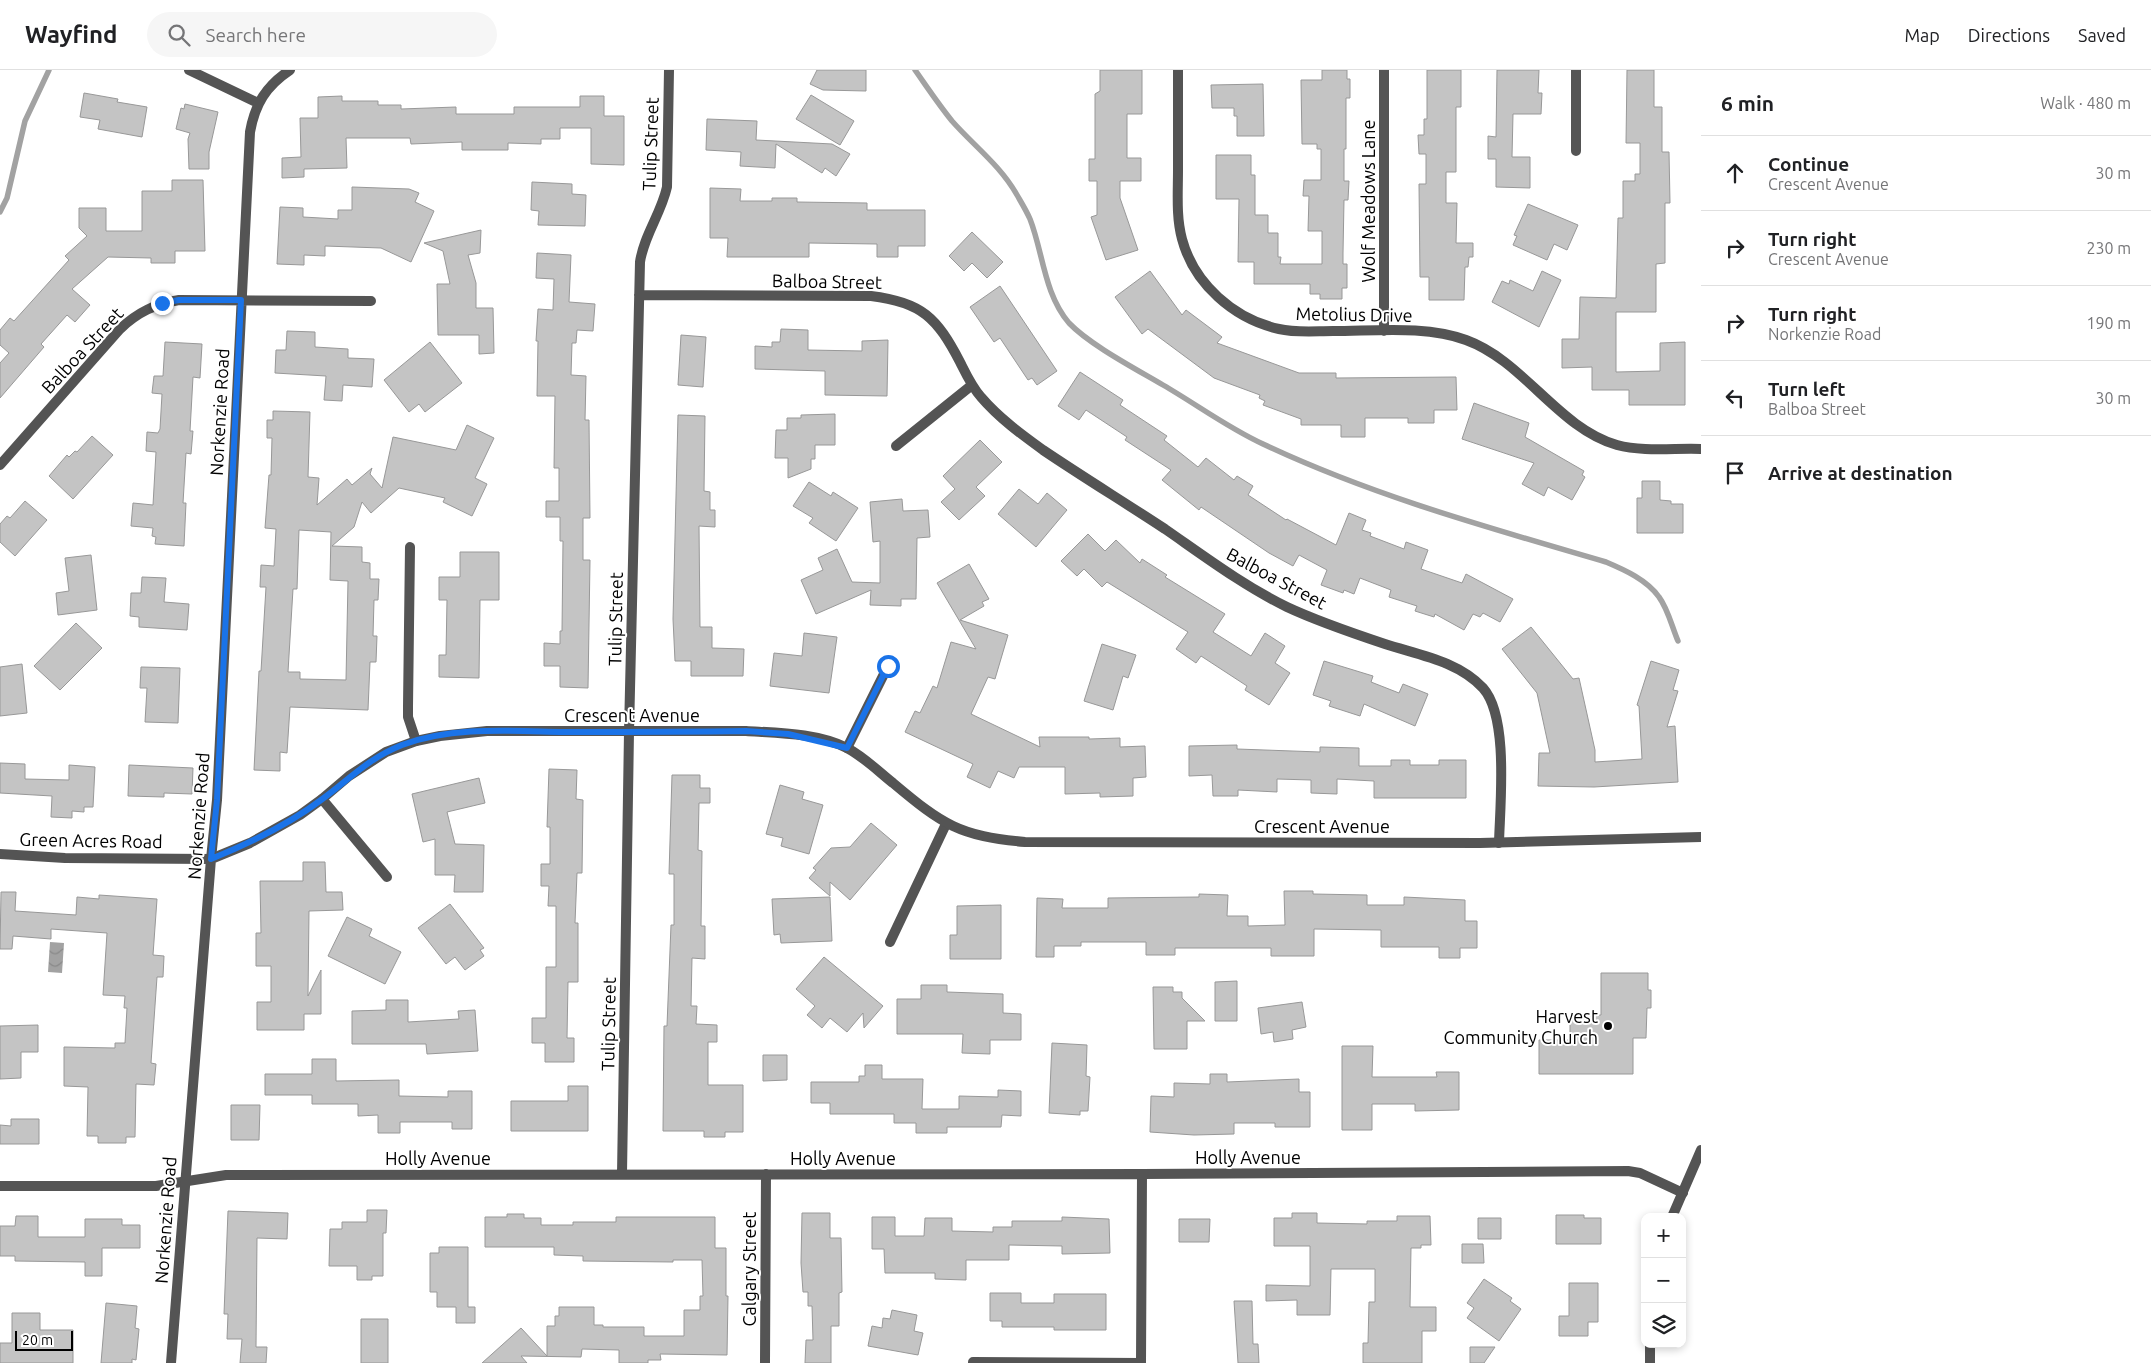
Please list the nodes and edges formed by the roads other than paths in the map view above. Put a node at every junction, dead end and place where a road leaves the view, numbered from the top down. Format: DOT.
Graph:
graph roads {
  1 [pos="189,70"];
  2 [pos="290,70"];
  3 [pos="669,70"];
  4 [pos="1178,70"];
  5 [pos="1384,70"];
  6 [pos="1576,70"];
  7 [pos="258,103"];
  8 [pos="1576,151"];
  9 [pos="639,295"];
  10 [pos="241,300"];
  11 [pos="371,301"];
  12 [pos="1384,332"];
  13 [pos="972,385"];
  14 [pos="896,446"];
  15 [pos="1701,449"];
  16 [pos="0,465"];
  17 [pos="410,547"];
  18 [pos="888,666"];
  19 [pos="629,732"];
  20 [pos="416,741"];
  21 [pos="847,748"];
  22 [pos="322,799"];
  23 [pos="946,824"];
  24 [pos="1701,836"];
  25 [pos="1499,843"];
  26 [pos="0,854"];
  27 [pos="211,859"];
  28 [pos="387,877"];
  29 [pos="890,942"];
  30 [pos="1701,1150"];
  31 [pos="622,1174"];
  32 [pos="766,1174"];
  33 [pos="1142,1174"];
  34 [pos="184,1182"];
  35 [pos="0,1186"];
  36 [pos="1683,1193"];
  37 [pos="1674,1213"];
  38 [pos="1650,1348"];
  39 [pos="973,1362"];
  40 [pos="171,1363"];
  41 [pos="765,1363"];
  42 [pos="1650,1363"];
  1 -- 7 [label="street"];
  2 -- 7 [label="street, Norkenzie Road"];
  3 -- 9 [label="street, Tulip Street"];
  4 -- 12 [label="street, Metolius Drive"];
  5 -- 12 [label="street, Wolf Meadows Lane"];
  6 -- 8 [label="street"];
  7 -- 10 [label="street, Norkenzie Road"];
  9 -- 13 [label="street, Balboa Street"];
  9 -- 19 [label="street, Tulip Street"];
  10 -- 11 [label="street"];
  10 -- 16 [label="street, Balboa Street"];
  10 -- 27 [label="street, Norkenzie Road"];
  12 -- 15 [label="street, Metolius Drive"];
  13 -- 14 [label="street"];
  13 -- 25 [label="street, Balboa Street"];
  17 -- 20 [label="street"];
  18 -- 21 [label="street"];
  19 -- 20 [label="street, Crescent Avenue"];
  19 -- 21 [label="street, Crescent Avenue"];
  19 -- 31 [label="street, Tulip Street"];
  20 -- 22 [label="street, Crescent Avenue"];
  21 -- 23 [label="street, Crescent Avenue"];
  22 -- 27 [label="street, Crescent Avenue"];
  22 -- 28 [label="street"];
  23 -- 25 [label="street, Crescent Avenue"];
  23 -- 29 [label="street"];
  24 -- 25 [label="street, Crescent Avenue"];
  26 -- 27 [label="street, Green Acres Road"];
  27 -- 34 [label="street, Norkenzie Road"];
  30 -- 36 [label="street"];
  31 -- 32 [label="street, Holly Avenue"];
  31 -- 34 [label="street, Holly Avenue"];
  32 -- 33 [label="street, Holly Avenue"];
  32 -- 41 [label="street, Calgary Street"];
  33 -- 36 [label="street, Holly Avenue"];
  33 -- 39 [label="street"];
  34 -- 35 [label="street, Holly Avenue"];
  34 -- 40 [label="street, Norkenzie Road"];
  36 -- 37 [label="street"];
  38 -- 42 [label="street"];
}
